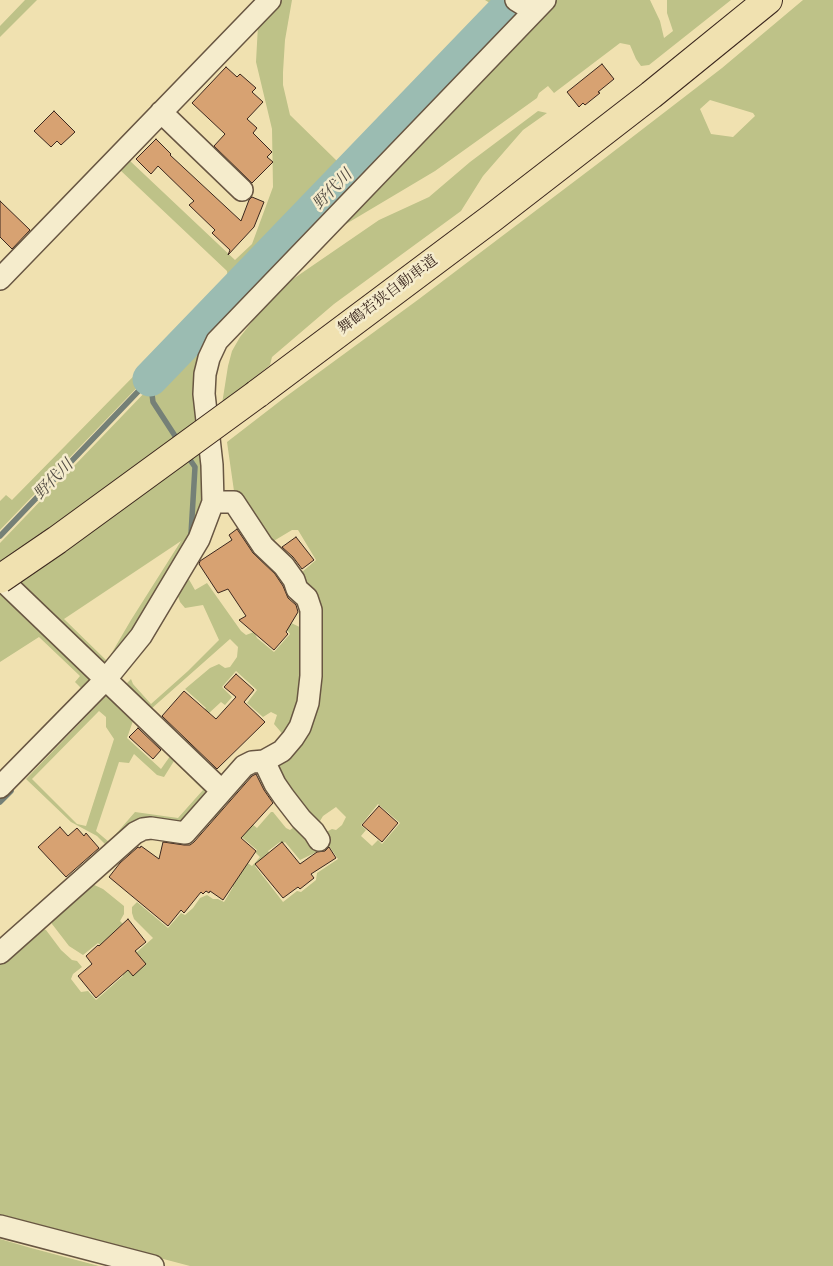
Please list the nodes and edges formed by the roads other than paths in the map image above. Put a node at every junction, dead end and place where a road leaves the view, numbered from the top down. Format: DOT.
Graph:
graph roads {
  1 [pos="270,0"];
  2 [pos="768,0"];
  3 [pos="530,4"];
  4 [pos="162,112"];
  5 [pos="242,190"];
  6 [pos="0,279"];
  7 [pos="213,502"];
  8 [pos="0,578"];
  9 [pos="106,679"];
  10 [pos="264,761"];
  11 [pos="0,787"];
  12 [pos="222,791"];
  13 [pos="319,840"];
  14 [pos="0,953"];
  15 [pos="0,1226"];
  16 [pos="153,1266"];
  1 -- 4 [label="street"];
  2 -- 8 [label="highway, 舞鶴若狭自動車道, bridge"];
  3 -- 7 [label="street"];
  4 -- 5 [label="street"];
  4 -- 6 [label="street"];
  7 -- 9 [label="street"];
  7 -- 10 [label="street"];
  8 -- 9 [label="street"];
  9 -- 11 [label="street"];
  9 -- 12 [label="street"];
  10 -- 12 [label="street"];
  10 -- 13 [label="street"];
  12 -- 14 [label="street"];
  15 -- 16 [label="street"];
}
